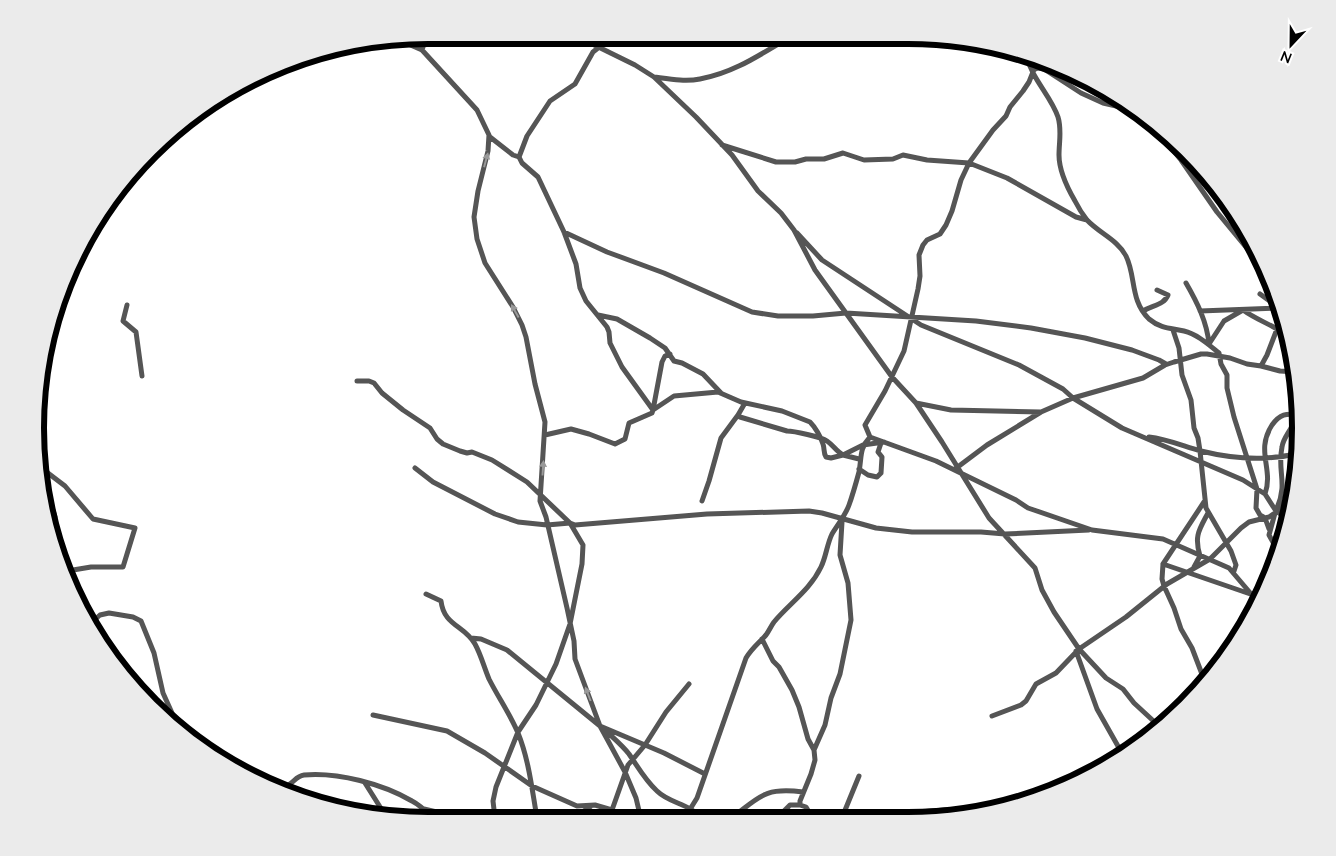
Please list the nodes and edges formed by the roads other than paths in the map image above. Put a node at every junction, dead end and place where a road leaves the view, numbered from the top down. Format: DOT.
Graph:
graph roads {
  1 [pos="424,44"];
  2 [pos="591,44"];
  3 [pos="600,44"];
  4 [pos="778,44"];
  5 [pos="410,45"];
  6 [pos="598,48"];
  7 [pos="422,50"];
  8 [pos="1029,63"];
  9 [pos="1036,65"];
  10 [pos="1033,70"];
  11 [pos="654,77"];
  12 [pos="1115,105"];
  13 [pos="490,138"];
  14 [pos="722,145"];
  15 [pos="1174,151"];
  16 [pos="519,157"];
  17 [pos="969,163"];
  18 [pos="1087,220"];
  19 [pos="794,230"];
  20 [pos="564,232"];
  21 [pos="1249,251"];
  22 [pos="1186,283"];
  23 [pos="1158,290"];
  24 [pos="1171,292"];
  25 [pos="1260,294"];
  26 [pos="1271,303"];
  27 [pos="127,305"];
  28 [pos="1162,305"];
  29 [pos="1273,309"];
  30 [pos="1243,310"];
  31 [pos="1143,311"];
  32 [pos="1200,311"];
  33 [pos="846,313"];
  34 [pos="596,314"];
  35 [pos="911,317"];
  36 [pos="1173,330"];
  37 [pos="1209,344"];
  38 [pos="670,354"];
  39 [pos="1220,356"];
  40 [pos="1180,361"];
  41 [pos="1166,364"];
  42 [pos="1262,366"];
  43 [pos="1288,372"];
  44 [pos="142,376"];
  45 [pos="892,377"];
  46 [pos="357,381"];
  47 [pos="721,394"];
  48 [pos="1073,398"];
  49 [pos="745,403"];
  50 [pos="916,403"];
  51 [pos="653,410"];
  52 [pos="1041,412"];
  53 [pos="738,415"];
  54 [pos="1291,415"];
  55 [pos="1292,425"];
  56 [pos="545,435"];
  57 [pos="870,437"];
  58 [pos="1145,437"];
  59 [pos="820,439"];
  60 [pos="883,443"];
  61 [pos="863,445"];
  62 [pos="1200,451"];
  63 [pos="1291,454"];
  64 [pos="843,455"];
  65 [pos="1280,456"];
  66 [pos="1247,458"];
  67 [pos="1264,458"];
  68 [pos="859,459"];
  69 [pos="1202,462"];
  70 [pos="415,468"];
  71 [pos="859,468"];
  72 [pos="957,470"];
  73 [pos="46,471"];
  74 [pos="1258,489"];
  75 [pos="539,494"];
  76 [pos="1265,494"];
  77 [pos="702,501"];
  78 [pos="1204,501"];
  79 [pos="1284,503"];
  80 [pos="1275,512"];
  81 [pos="1208,513"];
  82 [pos="1282,516"];
  83 [pos="1265,518"];
  84 [pos="843,519"];
  85 [pos="570,524"];
  86 [pos="547,525"];
  87 [pos="1269,529"];
  88 [pos="1092,530"];
  89 [pos="1004,534"];
  90 [pos="1227,543"];
  91 [pos="1274,544"];
  92 [pos="1176,545"];
  93 [pos="1200,556"];
  94 [pos="1210,559"];
  95 [pos="1163,564"];
  96 [pos="71,570"];
  97 [pos="1190,571"];
  98 [pos="1234,572"];
  99 [pos="1164,586"];
  100 [pos="426,594"];
  101 [pos="1252,595"];
  102 [pos="95,620"];
  103 [pos="570,624"];
  104 [pos="471,638"];
  105 [pos="762,639"];
  106 [pos="1077,650"];
  107 [pos="1202,675"];
  108 [pos="547,682"];
  109 [pos="689,684"];
  110 [pos="172,714"];
  111 [pos="373,714"];
  112 [pos="992,716"];
  113 [pos="1154,723"];
  114 [pos="600,726"];
  115 [pos="518,732"];
  116 [pos="645,745"];
  117 [pos="1119,748"];
  118 [pos="814,750"];
  119 [pos="632,759"];
  120 [pos="504,768"];
  121 [pos="625,772"];
  122 [pos="705,774"];
  123 [pos="859,776"];
  124 [pos="365,783"];
  125 [pos="287,785"];
  126 [pos="532,786"];
  127 [pos="803,792"];
  128 [pos="790,805"];
  129 [pos="800,805"];
  130 [pos="590,806"];
  131 [pos="421,808"];
  132 [pos="690,808"];
  133 [pos="382,809"];
  134 [pos="612,810"];
  135 [pos="945,810"];
  136 [pos="931,811"];
  137 [pos="426,812"];
  138 [pos="437,812"];
  139 [pos="494,812"];
  140 [pos="536,812"];
  141 [pos="581,812"];
  142 [pos="639,812"];
  143 [pos="688,812"];
  144 [pos="694,812"];
  145 [pos="739,812"];
  146 [pos="783,812"];
  147 [pos="787,812"];
  148 [pos="809,812"];
  149 [pos="846,812"];
  1 -- 7 [label="street"];
  2 -- 6 [label="street"];
  3 -- 6 [label="street"];
  4 -- 11 [label="street"];
  5 -- 7 [label="street"];
  6 -- 11 [label="street"];
  6 -- 16 [label="street"];
  7 -- 13 [label="street"];
  8 -- 10 [label="street"];
  9 -- 10 [label="street"];
  10 -- 12 [label="street"];
  10 -- 17 [label="street"];
  10 -- 18 [label="street"];
  11 -- 14 [label="street"];
  13 -- 16 [label="street"];
  56 -- 13 [label="street, one-way"];
  14 -- 17 [label="street"];
  14 -- 19 [label="street"];
  15 -- 21 [label="street"];
  16 -- 20 [label="street"];
  17 -- 18 [label="street"];
  17 -- 35 [label="street"];
  18 -- 31 [label="street"];
  19 -- 33 [label="street"];
  19 -- 35 [label="street"];
  20 -- 33 [label="street"];
  20 -- 34 [label="street"];
  22 -- 32 [label="street"];
  23 -- 28 [label="street"];
  24 -- 28 [label="street"];
  25 -- 26 [label="street"];
  27 -- 44 [label="street"];
  28 -- 31 [label="street"];
  29 -- 30 [label="street"];
  30 -- 32 [label="street"];
  30 -- 37 [label="street"];
  30 -- 42 [label="street"];
  31 -- 36 [label="street"];
  32 -- 37 [label="street"];
  33 -- 35 [label="street"];
  33 -- 45 [label="street"];
  34 -- 38 [label="street"];
  34 -- 51 [label="street"];
  35 -- 41 [label="street"];
  35 -- 45 [label="street"];
  35 -- 48 [label="street"];
  36 -- 37 [label="street"];
  36 -- 40 [label="street"];
  37 -- 39 [label="street"];
  38 -- 47 [label="street"];
  38 -- 51 [label="street"];
  39 -- 40 [label="street"];
  39 -- 42 [label="street"];
  39 -- 66 [label="street"];
  40 -- 41 [label="street"];
  40 -- 62 [label="street"];
  41 -- 48 [label="street"];
  42 -- 43 [label="street"];
  45 -- 50 [label="street"];
  45 -- 57 [label="street"];
  46 -- 75 [label="street"];
  47 -- 49 [label="street"];
  47 -- 51 [label="street"];
  48 -- 52 [label="street"];
  48 -- 58 [label="street"];
  49 -- 53 [label="street"];
  49 -- 59 [label="street"];
  50 -- 52 [label="street"];
  50 -- 72 [label="street"];
  51 -- 56 [label="street"];
  52 -- 72 [label="street"];
  53 -- 59 [label="street"];
  53 -- 77 [label="street"];
  54 -- 67 [label="street"];
  55 -- 65 [label="street"];
  75 -- 56 [label="street, one-way"];
  57 -- 60 [label="street"];
  57 -- 61 [label="street"];
  58 -- 62 [label="street"];
  58 -- 69 [label="street"];
  59 -- 64 [label="street"];
  59 -- 64 [label="street"];
  60 -- 61 [label="street"];
  60 -- 71 [label="street"];
  60 -- 72 [label="street"];
  61 -- 64 [label="street"];
  61 -- 68 [label="street"];
  62 -- 66 [label="street"];
  62 -- 69 [label="street"];
  63 -- 65 [label="street"];
  64 -- 68 [label="street"];
  65 -- 67 [label="street"];
  65 -- 80 [label="street"];
  66 -- 67 [label="street"];
  66 -- 74 [label="street"];
  67 -- 76 [label="street"];
  68 -- 71 [label="street"];
  69 -- 74 [label="street"];
  69 -- 78 [label="street"];
  70 -- 86 [label="street"];
  71 -- 84 [label="street"];
  72 -- 88 [label="street"];
  72 -- 89 [label="street"];
  73 -- 96 [label="street"];
  74 -- 76 [label="street"];
  74 -- 83 [label="street"];
  75 -- 85 [label="street"];
  75 -- 86 [label="street"];
  76 -- 80 [label="street"];
  78 -- 81 [label="street"];
  78 -- 92 [label="street"];
  79 -- 80 [label="street"];
  80 -- 82 [label="street"];
  80 -- 83 [label="street"];
  80 -- 87 [label="street"];
  81 -- 90 [label="street"];
  81 -- 93 [label="street"];
  83 -- 87 [label="street"];
  83 -- 90 [label="street"];
  84 -- 85 [label="street"];
  84 -- 89 [label="street"];
  84 -- 105 [label="street"];
  84 -- 118 [label="street"];
  85 -- 86 [label="street"];
  85 -- 103 [label="street"];
  86 -- 103 [label="street"];
  87 -- 91 [label="street"];
  88 -- 89 [label="street"];
  88 -- 92 [label="street"];
  89 -- 106 [label="street"];
  90 -- 94 [label="street"];
  90 -- 98 [label="street"];
  92 -- 93 [label="street"];
  92 -- 95 [label="street"];
  93 -- 94 [label="street"];
  93 -- 97 [label="street"];
  94 -- 97 [label="street"];
  94 -- 98 [label="street"];
  95 -- 97 [label="street"];
  95 -- 99 [label="street"];
  97 -- 99 [label="street"];
  97 -- 101 [label="street"];
  98 -- 101 [label="street"];
  99 -- 106 [label="street"];
  99 -- 107 [label="street"];
  100 -- 104 [label="street"];
  102 -- 110 [label="street"];
  103 -- 108 [label="street"];
  114 -- 103 [label="street, one-way"];
  104 -- 108 [label="street"];
  104 -- 115 [label="street"];
  105 -- 118 [label="street"];
  105 -- 122 [label="street"];
  106 -- 112 [label="street"];
  106 -- 113 [label="street"];
  106 -- 117 [label="street"];
  108 -- 114 [label="street"];
  108 -- 115 [label="street"];
  109 -- 116 [label="street"];
  111 -- 120 [label="street"];
  114 -- 116 [label="street"];
  114 -- 119 [label="street"];
  114 -- 121 [label="street"];
  115 -- 120 [label="street"];
  115 -- 126 [label="street"];
  116 -- 119 [label="street"];
  116 -- 122 [label="street"];
  118 -- 127 [label="street"];
  119 -- 121 [label="street"];
  119 -- 132 [label="street"];
  120 -- 126 [label="street"];
  120 -- 139 [label="street"];
  121 -- 134 [label="street"];
  121 -- 142 [label="street"];
  122 -- 132 [label="street"];
  123 -- 149 [label="street"];
  124 -- 125 [label="street"];
  124 -- 131 [label="street"];
  124 -- 133 [label="street"];
  126 -- 130 [label="street"];
  126 -- 140 [label="street"];
  127 -- 129 [label="street"];
  127 -- 145 [label="street"];
  128 -- 129 [label="street"];
  128 -- 146 [label="street"];
  128 -- 147 [label="street"];
  129 -- 148 [label="street"];
  130 -- 134 [label="street"];
  130 -- 141 [label="street"];
  131 -- 137 [label="street"];
  131 -- 138 [label="street"];
  132 -- 143 [label="street"];
  132 -- 144 [label="street"];
  135 -- 136 [label="street"];
}
